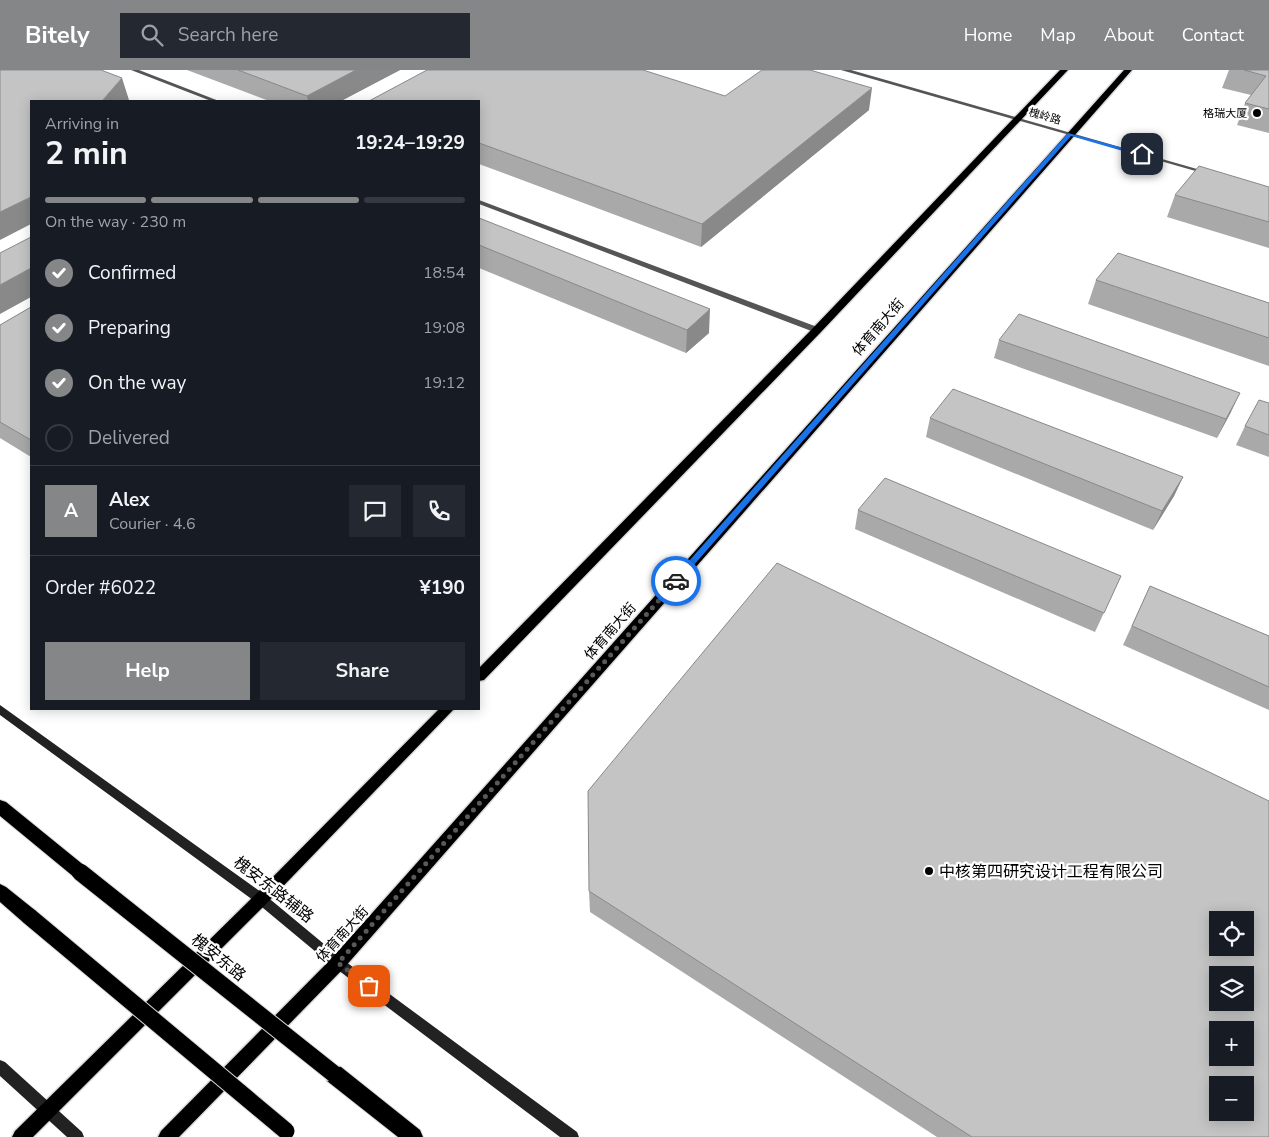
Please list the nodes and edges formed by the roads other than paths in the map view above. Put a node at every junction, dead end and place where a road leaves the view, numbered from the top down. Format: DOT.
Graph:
graph roads {
  1 [pos="134,70"];
  2 [pos="844,70"];
  3 [pos="1064,70"];
  4 [pos="1128,70"];
  5 [pos="213,100"];
  6 [pos="1016,119"];
  7 [pos="1070,134"];
  8 [pos="1212,174"];
  9 [pos="480,202"];
  10 [pos="817,330"];
  11 [pos="480,675"];
  12 [pos="0,709"];
  13 [pos="446,710"];
  14 [pos="0,807"];
  15 [pos="0,892"];
  16 [pos="261,899"];
  17 [pos="338,963"];
  18 [pos="0,1067"];
  19 [pos="47,1110"];
  20 [pos="290,1134"];
  21 [pos="20,1137"];
  22 [pos="77,1137"];
  23 [pos="167,1137"];
  24 [pos="413,1137"];
  25 [pos="572,1137"];
  1 -- 5 [label="street"];
  2 -- 6 [label="street, 槐岭路"];
  3 -- 6 [label="main road"];
  4 -- 7 [label="main road, 体育南大街"];
  6 -- 7 [label="street, 槐岭路"];
  6 -- 10 [label="main road"];
  7 -- 8 [label="street, 槐岭路"];
  7 -- 17 [label="main road, 体育南大街"];
  9 -- 10 [label="street"];
  10 -- 11 [label="main road"];
  12 -- 16 [label="main road, 槐安东路辅路"];
  13 -- 16 [label="main road"];
  14 -- 24 [label="highway, 槐安东路, bridge"];
  15 -- 20 [label="highway, bridge"];
  16 -- 17 [label="main road, 槐安东路辅路"];
  16 -- 19 [label="main road"];
  17 -- 23 [label="main road, 体育南大街"];
  17 -- 25 [label="main road, 槐安东路辅路"];
  18 -- 19 [label="main road"];
  19 -- 21 [label="main road"];
  19 -- 22 [label="main road"];
}
